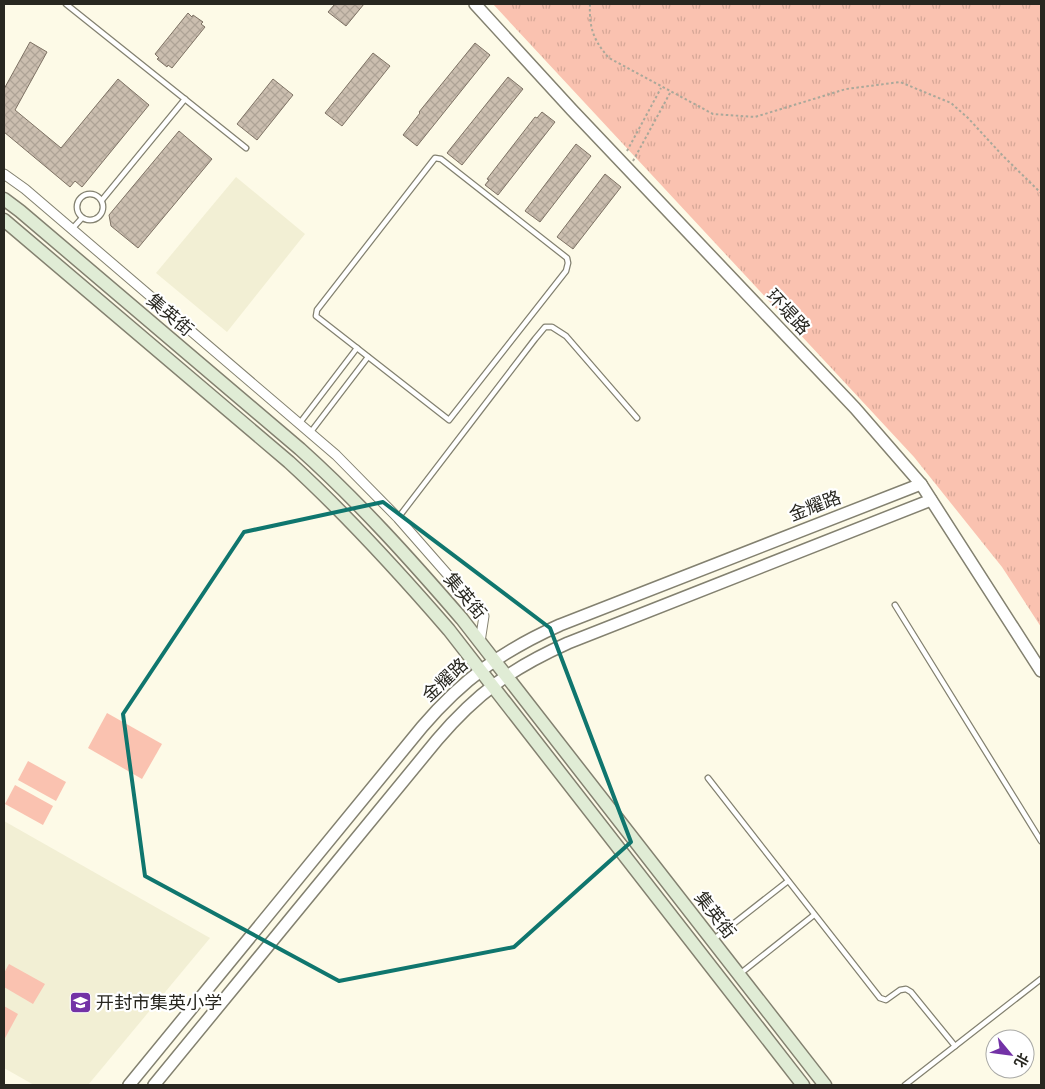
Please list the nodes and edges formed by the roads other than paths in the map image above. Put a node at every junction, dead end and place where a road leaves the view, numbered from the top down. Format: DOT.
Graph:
graph roads {
  1 [pos="66,4"];
  2 [pos="475,4"];
  3 [pos="185,99"];
  4 [pos="246,148"];
  5 [pos="4,174"];
  6 [pos="4,199"];
  7 [pos="102,200"];
  8 [pos="82,218"];
  9 [pos="4,220"];
  10 [pos="72,229"];
  11 [pos="357,348"];
  12 [pos="368,357"];
  13 [pos="637,418"];
  14 [pos="299,424"];
  15 [pos="310,433"];
  16 [pos="921,484"];
  17 [pos="932,500"];
  18 [pos="398,518"];
  19 [pos="895,605"];
  20 [pos="480,642"];
  21 [pos="494,660"];
  22 [pos="480,670"];
  23 [pos="1041,671"];
  24 [pos="506,675"];
  25 [pos="492,685"];
  26 [pos="708,778"];
  27 [pos="1041,841"];
  28 [pos="788,881"];
  29 [pos="814,914"];
  30 [pos="712,940"];
  31 [pos="739,974"];
  32 [pos="1041,979"];
  33 [pos="955,1046"];
  34 [pos="129,1085"];
  35 [pos="154,1085"];
  36 [pos="803,1085"];
  37 [pos="825,1085"];
  38 [pos="905,1085"];
  1 -- 3 [label="lane"];
  2 -- 16 [label="street, 环堤路"];
  3 -- 4 [label="lane"];
  3 -- 7 [label="lane"];
  5 -- 10 [label="street"];
  6 -- 20 [label="main road, 集英街"];
  7 -- 8 [label="lane"];
  7 -- 8 [label="lane"];
  8 -- 10 [label="lane"];
  9 -- 22 [label="main road, 集英街"];
  10 -- 14 [label="street"];
  11 -- 12 [label="lane"];
  11 -- 12 [label="lane"];
  11 -- 14 [label="lane"];
  12 -- 15 [label="lane"];
  13 -- 18 [label="lane"];
  14 -- 15 [label="street"];
  15 -- 18 [label="street"];
  16 -- 17 [label="street, 环堤路"];
  16 -- 21 [label="street, 金耀路"];
  17 -- 23 [label="street, 环堤路"];
  17 -- 24 [label="street, 金耀路"];
  18 -- 20 [label="street"];
  19 -- 27 [label="lane"];
  20 -- 21 [label="main road, 集英街"];
  21 -- 22 [label="street, 金耀路"];
  21 -- 24 [label="main road, 集英街"];
  22 -- 25 [label="main road, 集英街"];
  22 -- 34 [label="street, 金耀路"];
  24 -- 25 [label="street, 金耀路"];
  24 -- 30 [label="main road, 集英街"];
  25 -- 35 [label="street, 金耀路"];
  25 -- 36 [label="main road, 集英街"];
  26 -- 28 [label="lane"];
  28 -- 29 [label="lane"];
  28 -- 30 [label="lane"];
  29 -- 31 [label="lane"];
  29 -- 33 [label="lane"];
  30 -- 31 [label="main road, 集英街"];
  31 -- 37 [label="main road, 集英街"];
  32 -- 33 [label="lane"];
  33 -- 38 [label="lane"];
}
